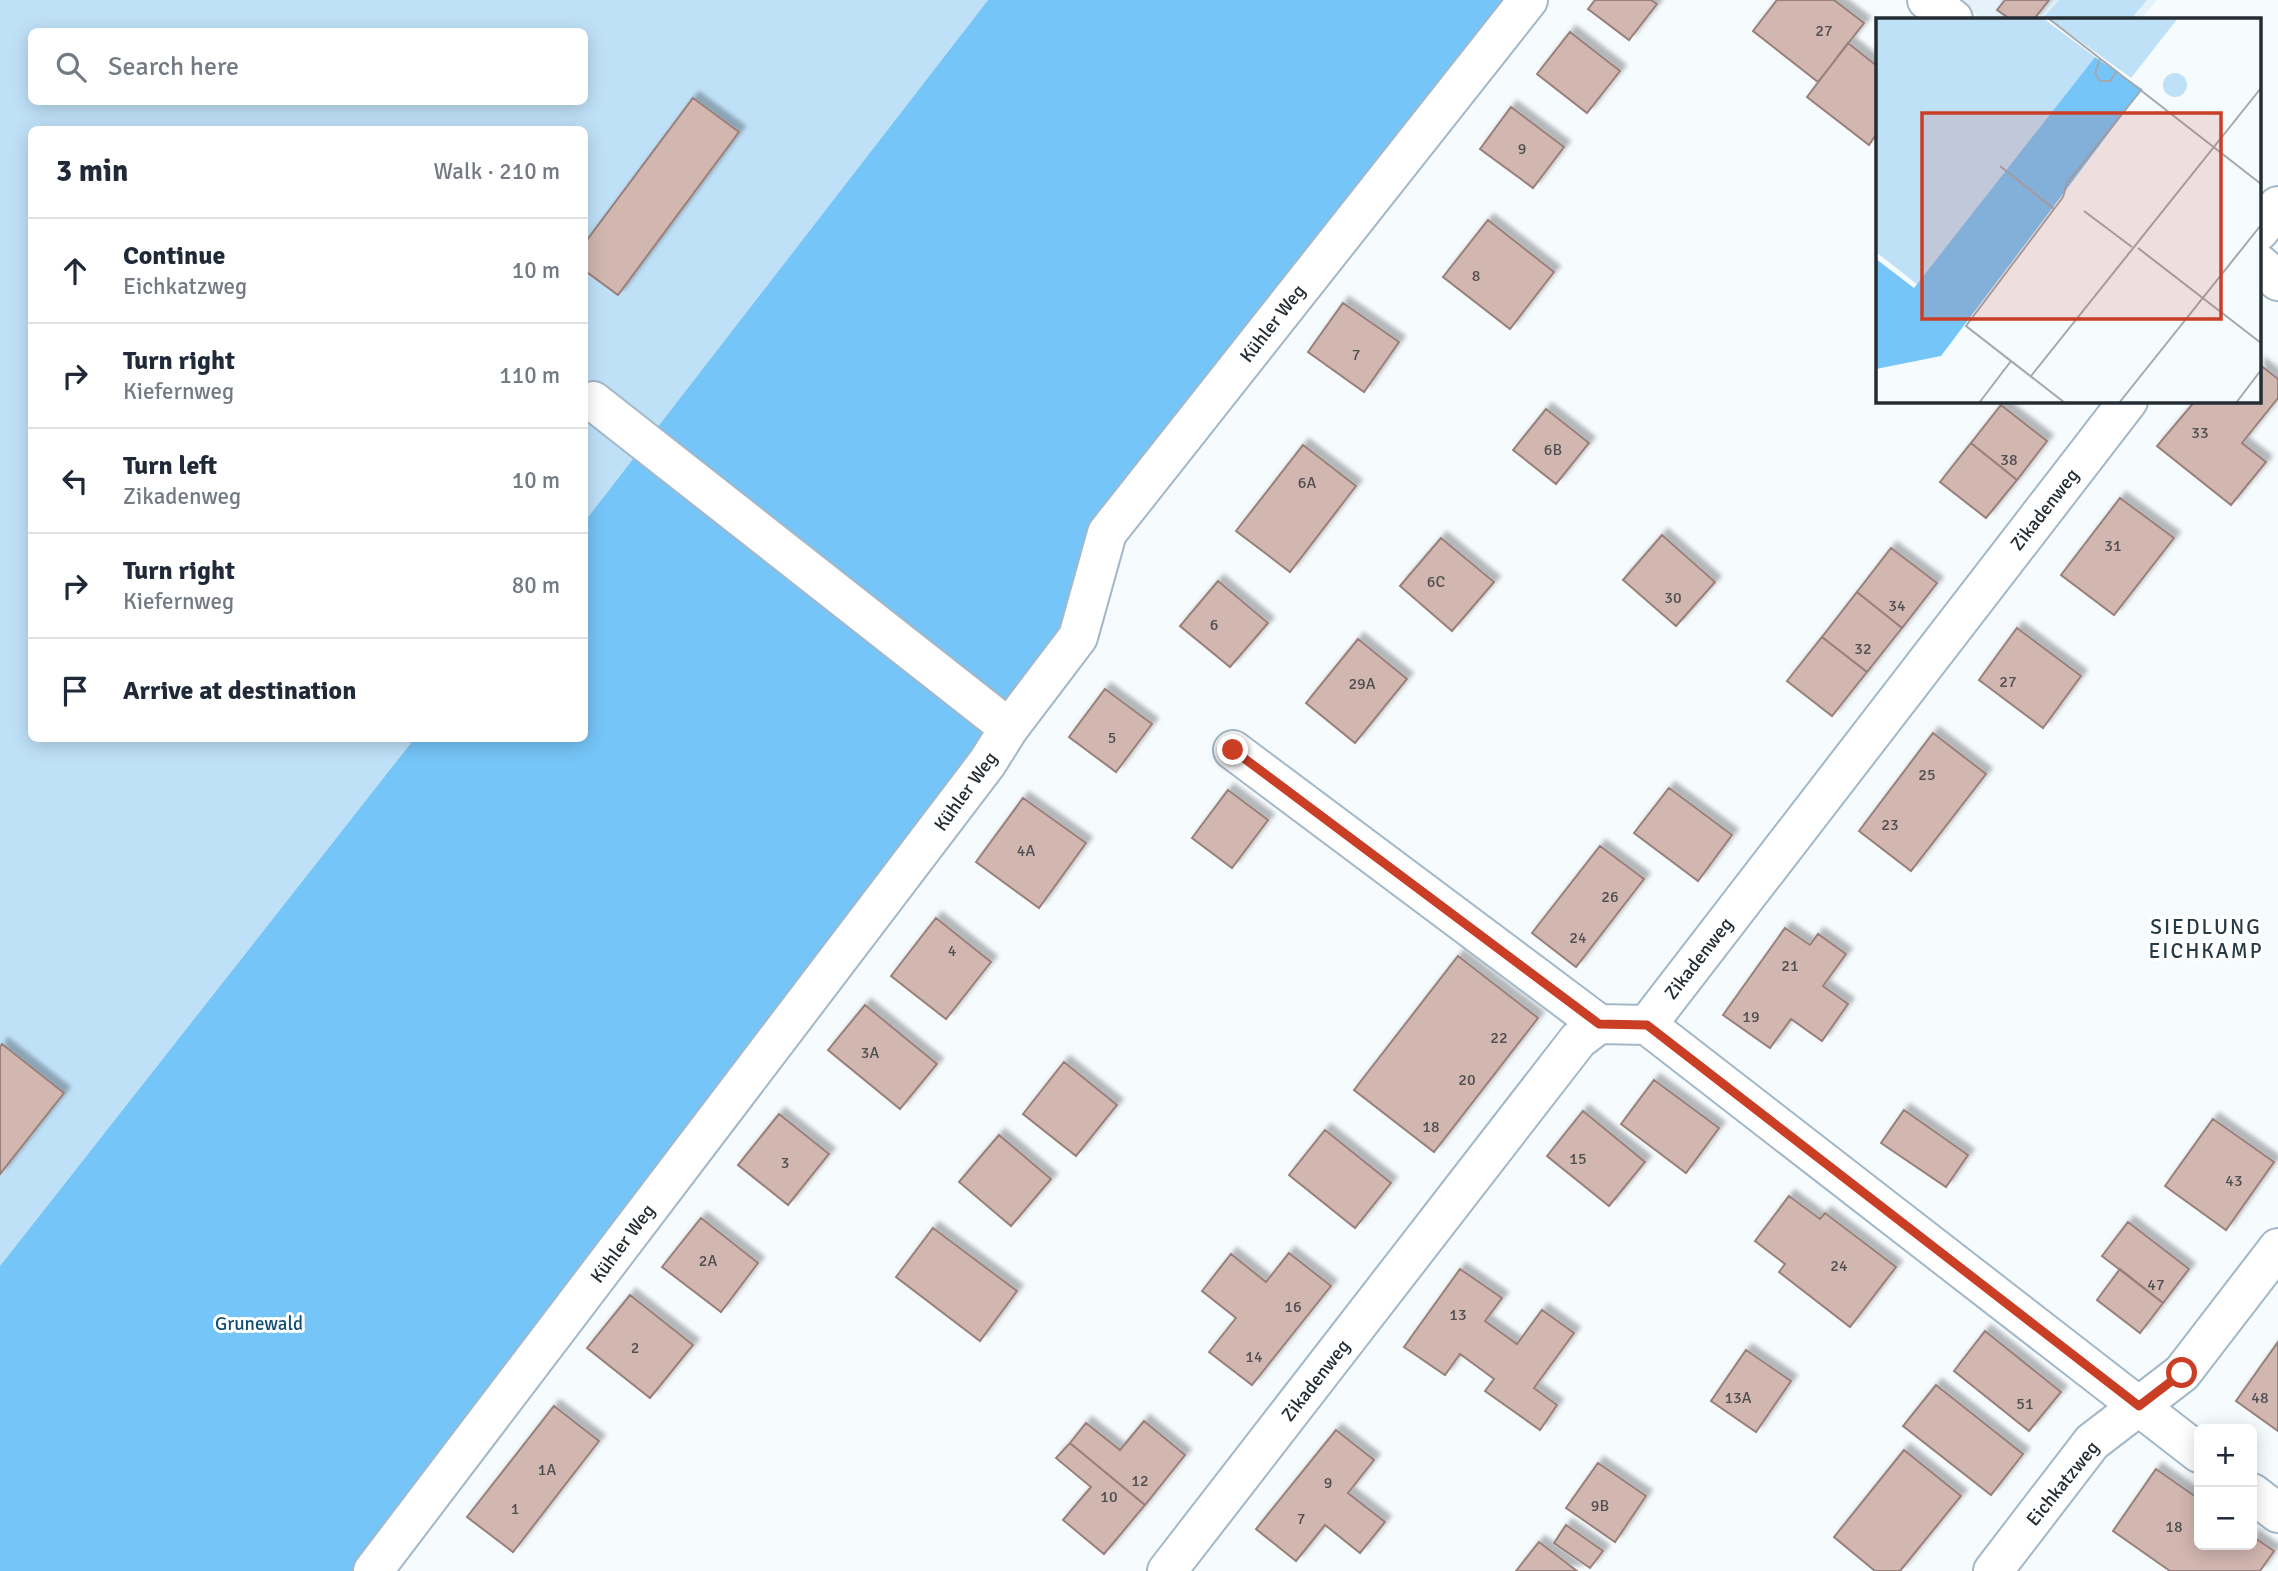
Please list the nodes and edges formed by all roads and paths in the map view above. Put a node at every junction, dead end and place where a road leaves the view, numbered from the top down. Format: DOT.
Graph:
graph roads {
  1 [pos="1528,0"];
  2 [pos="1927,0"];
  3 [pos="1952,18"];
  4 [pos="2278,206"];
  5 [pos="2260,230"];
  6 [pos="2260,265"];
  7 [pos="2278,281"];
  8 [pos="593,401"];
  9 [pos="2127,402"];
  10 [pos="1009,728"];
  11 [pos="1233,750"];
  12 [pos="1599,1024"];
  13 [pos="1647,1025"];
  14 [pos="2278,1248"];
  15 [pos="2139,1406"];
  16 [pos="2194,1449"];
  17 [pos="2257,1497"];
  18 [pos="2278,1513"];
  19 [pos="373,1571"];
  20 [pos="1167,1571"];
  21 [pos="1993,1571"];
  1 -- 10 [label="street, Kühler Weg"];
  2 -- 3 [label="street"];
  4 -- 5 [label="street"];
  6 -- 7 [label="street"];
  8 -- 10 [label="street"];
  9 -- 13 [label="street, Zikadenweg"];
  10 -- 19 [label="street, Kühler Weg"];
  11 -- 12 [label="street"];
  12 -- 13 [label="street"];
  12 -- 20 [label="street, Zikadenweg"];
  13 -- 15 [label="street"];
  14 -- 15 [label="street, Eichkatzweg"];
  15 -- 16 [label="street"];
  15 -- 21 [label="street, Eichkatzweg"];
  17 -- 18 [label="street"];
}
